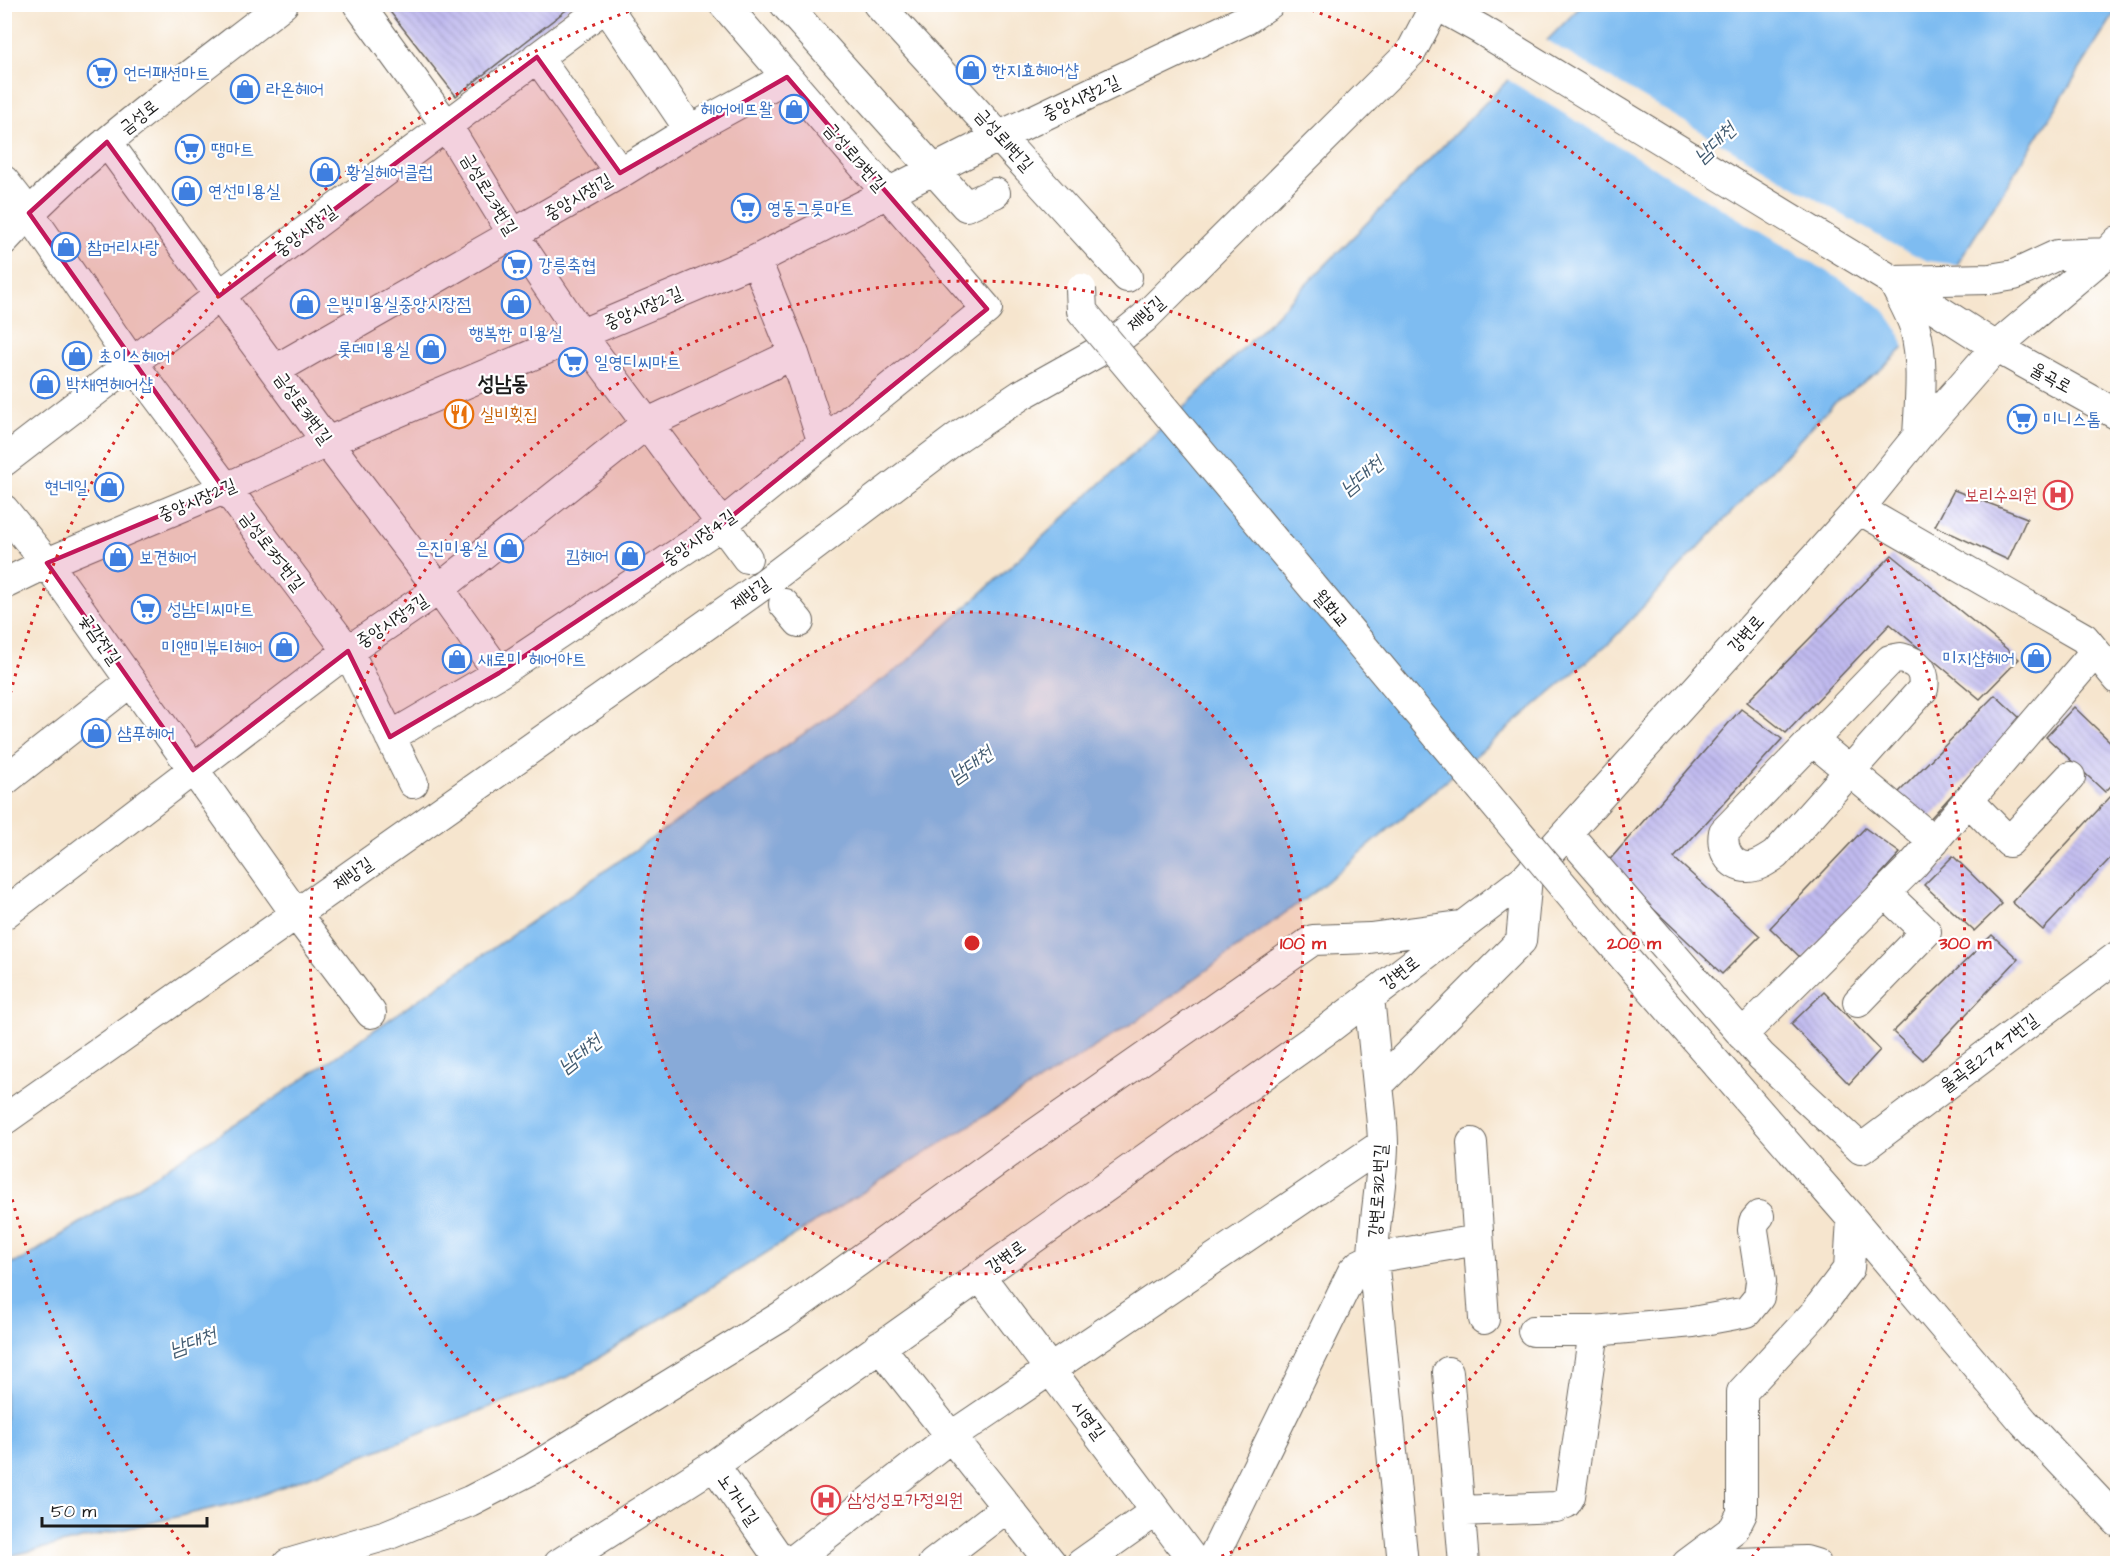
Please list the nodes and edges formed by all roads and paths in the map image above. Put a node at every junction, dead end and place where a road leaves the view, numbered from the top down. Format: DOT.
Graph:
graph roads {
  1 [pos="283,4"];
  2 [pos="358,4"];
  3 [pos="724,4"];
  4 [pos="785,4"];
  5 [pos="878,4"];
  6 [pos="1269,4"];
  7 [pos="607,5"];
  8 [pos="1435,5"];
  9 [pos="537,57"];
  10 [pos="787,77"];
  11 [pos="447,126"];
  12 [pos="690,130"];
  13 [pos="1000,136"];
  14 [pos="107,142"];
  15 [pos="934,170"];
  16 [pos="620,172"];
  17 [pos="4,181"];
  18 [pos="995,193"];
  19 [pos="888,194"];
  20 [pos="29,213"];
  21 [pos="513,234"];
  22 [pos="4,240"];
  23 [pos="2112,247"];
  24 [pos="756,260"];
  25 [pos="1128,277"];
  26 [pos="1893,280"];
  27 [pos="1081,289"];
  28 [pos="219,296"];
  29 [pos="987,309"];
  30 [pos="581,335"];
  31 [pos="1991,344"];
  32 [pos="794,354"];
  33 [pos="133,364"];
  34 [pos="275,370"];
  35 [pos="2118,416"];
  36 [pos="646,424"];
  37 [pos="1917,436"];
  38 [pos="327,441"];
  39 [pos="823,443"];
  40 [pos="4,461"];
  41 [pos="224,489"];
  42 [pos="4,510"];
  43 [pos="1859,510"];
  44 [pos="721,525"];
  45 [pos="747,558"];
  46 [pos="47,564"];
  47 [pos="4,584"];
  48 [pos="439,589"];
  49 [pos="348,651"];
  50 [pos="2096,652"];
  51 [pos="499,673"];
  52 [pos="2118,678"];
  53 [pos="130,682"];
  54 [pos="390,736"];
  55 [pos="1812,740"];
  56 [pos="193,770"];
  57 [pos="1850,771"];
  58 [pos="2070,777"];
  59 [pos="4,781"];
  60 [pos="413,783"];
  61 [pos="1968,801"];
  62 [pos="1568,833"];
  63 [pos="1934,841"];
  64 [pos="1527,877"];
  65 [pos="1885,893"];
  66 [pos="4,914"];
  67 [pos="296,914"];
  68 [pos="1462,926"];
  69 [pos="2118,956"];
  70 [pos="1369,997"];
  71 [pos="1858,1002"];
  72 [pos="371,1013"];
  73 [pos="1742,1035"];
  74 [pos="1378,1085"];
  75 [pos="4,1120"];
  76 [pos="1472,1143"];
  77 [pos="1383,1144"];
  78 [pos="1759,1216"];
  79 [pos="1852,1219"];
  80 [pos="1478,1240"];
  81 [pos="1373,1258"];
  82 [pos="980,1276"];
  83 [pos="1484,1319"];
  84 [pos="1533,1331"];
  85 [pos="1594,1331"];
  86 [pos="879,1346"];
  87 [pos="1050,1370"];
  88 [pos="1448,1372"];
  89 [pos="952,1437"];
  90 [pos="714,1465"];
  91 [pos="1007,1507"];
  92 [pos="1156,1511"];
  93 [pos="1460,1511"];
  94 [pos="2118,1522"];
  95 [pos="288,1563"];
  96 [pos="560,1563"];
  97 [pos="783,1563"];
  98 [pos="789,1563"];
  99 [pos="933,1563"];
  100 [pos="1052,1563"];
  101 [pos="1081,1563"];
  102 [pos="1196,1563"];
  103 [pos="1210,1563"];
  104 [pos="1403,1563"];
  105 [pos="1464,1563"];
  106 [pos="1687,1563"];
  107 [pos="1700,1563"];
  108 [pos="1816,1563"];
  1 -- 14 [label="street, 금성로"];
  2 -- 11 [label="street, 금성로23번길"];
  3 -- 10 [label="street, 금성로13번길"];
  4 -- 15 [label="street"];
  5 -- 13 [label="street, 금성로11번길"];
  6 -- 13 [label="street, 중앙시장2길"];
  7 -- 9 [label="street, 중앙시장길"];
  7 -- 12 [label="street"];
  8 -- 26 [label="street, 율곡로"];
  8 -- 67 [label="street, 제방길"];
  9 -- 11 [label="street, 중앙시장길"];
  9 -- 16 [label="street"];
  10 -- 12 [label="street, 중앙시장1길"];
  10 -- 19 [label="street, 금성로13번길"];
  11 -- 21 [label="street, 금성로23번길"];
  11 -- 28 [label="street, 중앙시장길"];
  12 -- 16 [label="street, 중앙시장1길"];
  13 -- 15 [label="street, 중앙시장2길"];
  13 -- 25 [label="street, 금성로11번길"];
  14 -- 20 [label="street, 금성로"];
  14 -- 28 [label="street, 금성로31번길"];
  15 -- 18 [label="street"];
  15 -- 19 [label="street, 중앙시장2길"];
  16 -- 21 [label="street, 중앙시장1길"];
  17 -- 20 [label="street, 금성로35번길"];
  19 -- 24 [label="street, 중앙시장2길"];
  19 -- 29 [label="street, 금성로13번길"];
  20 -- 22 [label="street, 금성로"];
  20 -- 33 [label="street, 금성로35번길"];
  21 -- 30 [label="street, 금성로23번길"];
  21 -- 34 [label="street, 중앙시장1길"];
  23 -- 26 [label="street"];
  23 -- 31 [label="street, 강변로"];
  24 -- 30 [label="street, 중앙시장2길"];
  24 -- 32 [label="street"];
  26 -- 31 [label="street, 율곡로"];
  26 -- 37 [label="street"];
  27 -- 79 [label="street, 월화교, bridge"];
  28 -- 33 [label="street, 중앙시장길"];
  28 -- 34 [label="street, 금성로31번길"];
  29 -- 39 [label="street, 중앙시장4길"];
  30 -- 36 [label="street, 금성로23번길"];
  30 -- 38 [label="street, 중앙시장2길"];
  31 -- 35 [label="street, 율곡로"];
  31 -- 37 [label="street, 강변로"];
  32 -- 36 [label="street, 중앙시장3길"];
  32 -- 39 [label="street"];
  33 -- 40 [label="street, 중앙시장길"];
  33 -- 41 [label="street, 금성로35번길"];
  34 -- 38 [label="street, 금성로31번길"];
  36 -- 44 [label="street, 금성로23번길"];
  36 -- 48 [label="street, 중앙시장3길"];
  37 -- 43 [label="street, 강변로"];
  38 -- 41 [label="street, 중앙시장2길"];
  38 -- 48 [label="street, 금성로31번길"];
  39 -- 44 [label="street, 중앙시장4길"];
  41 -- 46 [label="street, 중앙시장2길"];
  41 -- 49 [label="street, 금성로35번길"];
  42 -- 46 [label="street, 곶감전길"];
  43 -- 50 [label="street"];
  43 -- 62 [label="street, 강변로"];
  44 -- 45 [label="street, 금성로23번길"];
  44 -- 51 [label="street, 중앙시장4길"];
  46 -- 47 [label="street, 중앙시장2길"];
  46 -- 53 [label="street, 곶감전길"];
  48 -- 49 [label="street, 중앙시장3길"];
  48 -- 51 [label="street, 금성로31번길"];
  49 -- 54 [label="street, 금성로35번길"];
  49 -- 56 [label="street, 중앙시장3길"];
  50 -- 52 [label="street"];
  50 -- 61 [label="street"];
  51 -- 54 [label="street, 중앙시장4길"];
  53 -- 56 [label="street, 곶감전길"];
  53 -- 59 [label="street"];
  54 -- 60 [label="street, 금성로35번길"];
  55 -- 57 [label="street"];
  55 -- 57 [label="street"];
  55 -- 57 [label="street"];
  56 -- 66 [label="street, 중앙시장3길"];
  56 -- 67 [label="street, 곶감전길"];
  57 -- 63 [label="street"];
  58 -- 61 [label="street"];
  61 -- 63 [label="street"];
  62 -- 64 [label="street, 강변로"];
  62 -- 73 [label="street"];
  63 -- 65 [label="street"];
  64 -- 68 [label="street, 강변로"];
  64 -- 74 [label="street"];
  65 -- 71 [label="street"];
  65 -- 73 [label="street"];
  67 -- 72 [label="street, 곶감전길"];
  67 -- 75 [label="street, 제방길"];
  68 -- 70 [label="street, 강변로"];
  68 -- 95 [label="street"];
  69 -- 73 [label="street, 율곡로2747번길"];
  70 -- 74 [label="street, 강변로312번길"];
  70 -- 82 [label="street, 강변로"];
  74 -- 77 [label="street, 강변로312번길"];
  76 -- 80 [label="street"];
  77 -- 81 [label="street, 강변로312번길"];
  77 -- 87 [label="street"];
  78 -- 85 [label="street"];
  79 -- 94 [label="street, 월화교"];
  79 -- 106 [label="street"];
  80 -- 81 [label="street"];
  80 -- 83 [label="street"];
  81 -- 103 [label="street"];
  81 -- 104 [label="street, 강변로312번길"];
  82 -- 86 [label="street, 강변로"];
  82 -- 87 [label="street, 시영길"];
  84 -- 85 [label="street"];
  85 -- 93 [label="street"];
  86 -- 89 [label="street"];
  86 -- 90 [label="street, 강변로"];
  87 -- 89 [label="street"];
  87 -- 92 [label="street, 시영길"];
  88 -- 93 [label="street"];
  89 -- 91 [label="street"];
  89 -- 98 [label="street"];
  90 -- 96 [label="street, 강변로"];
  90 -- 97 [label="street, 노가니길"];
  91 -- 99 [label="street"];
  91 -- 100 [label="street"];
  92 -- 101 [label="street"];
  92 -- 102 [label="street, 시영길"];
  93 -- 105 [label="street"];
  107 -- 108 [label="street"];
}
